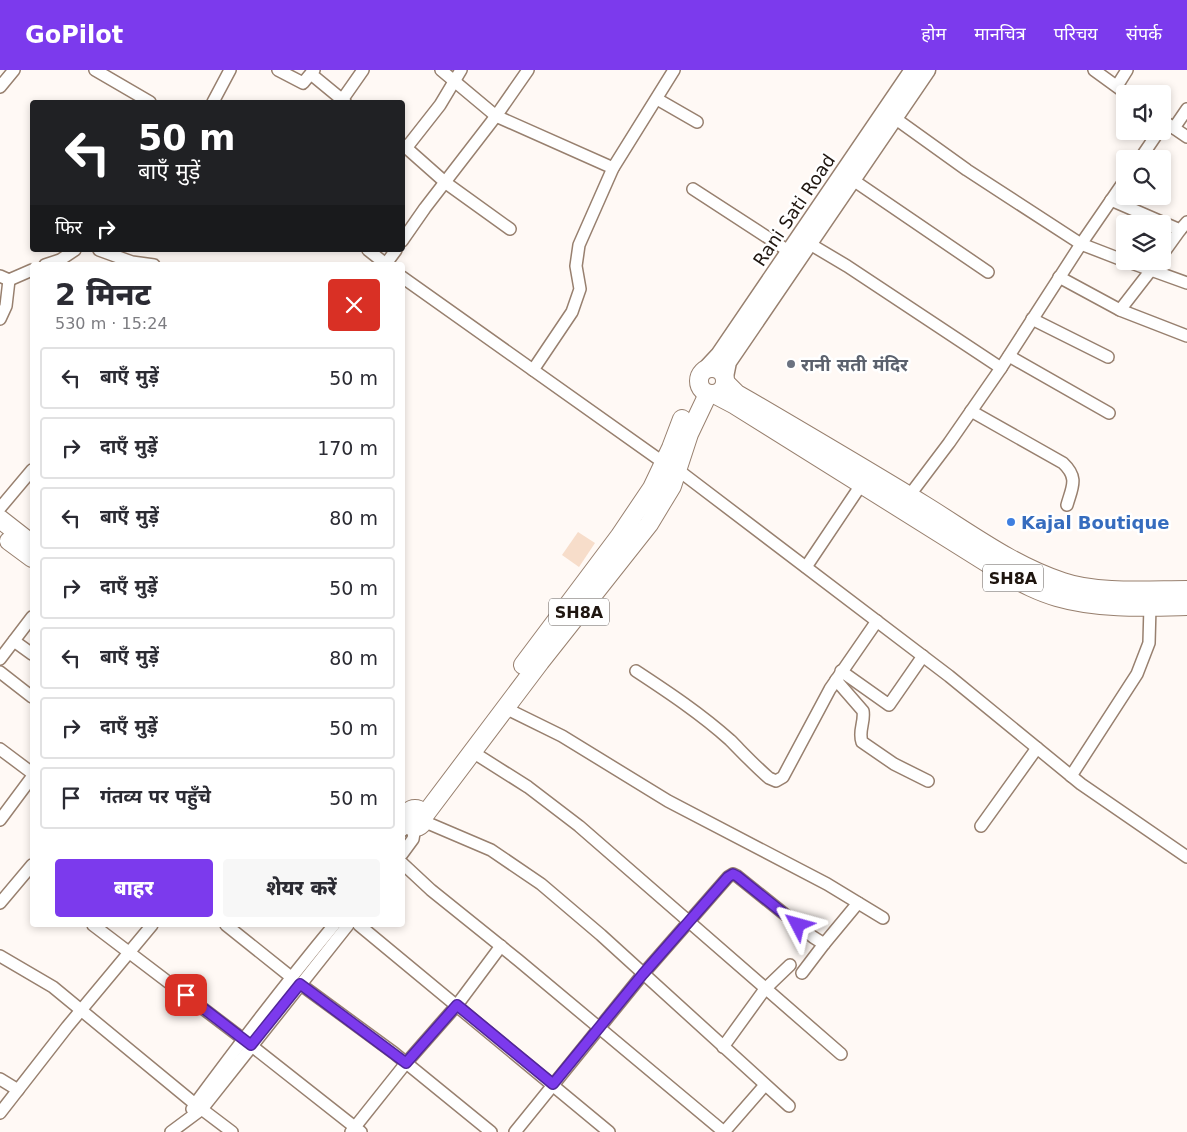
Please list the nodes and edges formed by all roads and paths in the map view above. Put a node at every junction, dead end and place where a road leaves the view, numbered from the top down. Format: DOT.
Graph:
graph roads {
  1 [pos="14,70"];
  2 [pos="95,70"];
  3 [pos="230,70"];
  4 [pos="278,70"];
  5 [pos="363,70"];
  6 [pos="441,70"];
  7 [pos="462,70"];
  8 [pos="528,70"];
  9 [pos="674,70"];
  10 [pos="913,70"];
  11 [pos="927,70"];
  12 [pos="1094,70"];
  13 [pos="1127,70"];
  14 [pos="313,71"];
  15 [pos="454,80"];
  16 [pos="1116,85"];
  17 [pos="1118,85"];
  18 [pos="0,87"];
  19 [pos="657,99"];
  20 [pos="147,100"];
  21 [pos="214,100"];
  22 [pos="342,100"];
  23 [pos="344,100"];
  24 [pos="1187,108"];
  25 [pos="891,115"];
  26 [pos="496,116"];
  27 [pos="1171,120"];
  28 [pos="697,122"];
  29 [pos="1171,128"];
  30 [pos="1187,137"];
  31 [pos="405,144"];
  32 [pos="405,146"];
  33 [pos="613,168"];
  34 [pos="853,180"];
  35 [pos="446,183"];
  36 [pos="692,189"];
  37 [pos="1116,193"];
  38 [pos="1111,200"];
  39 [pos="1184,226"];
  40 [pos="510,229"];
  41 [pos="405,237"];
  42 [pos="1171,243"];
  43 [pos="810,244"];
  44 [pos="1081,244"];
  45 [pos="72,252"];
  46 [pos="104,252"];
  47 [pos="370,252"];
  48 [pos="790,252"];
  49 [pos="1116,257"];
  50 [pos="54,262"];
  51 [pos="132,262"];
  52 [pos="382,262"];
  53 [pos="1151,270"];
  54 [pos="1162,270"];
  55 [pos="30,271"];
  56 [pos="988,272"];
  57 [pos="1059,277"];
  58 [pos="5,278"];
  59 [pos="405,279"];
  60 [pos="1187,282"];
  61 [pos="1120,310"];
  62 [pos="0,319"];
  63 [pos="1032,319"];
  64 [pos="1187,336"];
  65 [pos="1009,356"];
  66 [pos="1108,357"];
  67 [pos="1001,368"];
  68 [pos="533,370"];
  69 [pos="713,384"];
  70 [pos="971,411"];
  71 [pos="1109,413"];
  72 [pos="671,466"];
  73 [pos="30,472"];
  74 [pos="861,485"];
  75 [pos="909,496"];
  76 [pos="1067,506"];
  77 [pos="0,508"];
  78 [pos="0,519"];
  79 [pos="0,534"];
  80 [pos="30,542"];
  81 [pos="30,556"];
  82 [pos="806,567"];
  83 [pos="1187,590"];
  84 [pos="1150,606"];
  85 [pos="1187,606"];
  86 [pos="877,621"];
  87 [pos="30,622"];
  88 [pos="0,639"];
  89 [pos="12,644"];
  90 [pos="30,653"];
  91 [pos="923,656"];
  92 [pos="0,659"];
  93 [pos="636,671"];
  94 [pos="0,672"];
  95 [pos="839,676"];
  96 [pos="30,695"];
  97 [pos="505,708"];
  98 [pos="1037,748"];
  99 [pos="0,749"];
  100 [pos="471,751"];
  101 [pos="30,773"];
  102 [pos="1071,776"];
  103 [pos="30,778"];
  104 [pos="928,781"];
  105 [pos="411,818"];
  106 [pos="0,820"];
  107 [pos="981,826"];
  108 [pos="405,850"];
  109 [pos="1187,857"];
  110 [pos="405,866"];
  111 [pos="30,873"];
  112 [pos="0,903"];
  113 [pos="858,903"];
  114 [pos="883,918"];
  115 [pos="689,922"];
  116 [pos="96,927"];
  117 [pos="150,927"];
  118 [pos="228,927"];
  119 [pos="333,927"];
  120 [pos="346,927"];
  121 [pos="361,927"];
  122 [pos="824,944"];
  123 [pos="501,946"];
  124 [pos="129,952"];
  125 [pos="0,956"];
  126 [pos="790,965"];
  127 [pos="802,973"];
  128 [pos="643,974"];
  129 [pos="295,981"];
  130 [pos="765,989"];
  131 [pos="457,1005"];
  132 [pos="82,1010"];
  133 [pos="600,1028"];
  134 [pos="247,1042"];
  135 [pos="723,1046"];
  136 [pos="840,1054"];
  137 [pos="406,1063"];
  138 [pos="0,1079"];
  139 [pos="553,1084"];
  140 [pos="765,1085"];
  141 [pos="18,1090"];
  142 [pos="198,1106"];
  143 [pos="789,1106"];
  144 [pos="0,1113"];
  145 [pos="355,1130"];
  146 [pos="171,1132"];
  147 [pos="232,1132"];
  148 [pos="491,1132"];
  149 [pos="515,1132"];
  150 [pos="609,1132"];
  151 [pos="724,1132"];
  1 -- 18 [label="street"];
  2 -- 20 [label="street"];
  3 -- 21 [label="street"];
  4 -- 14 [label="street"];
  5 -- 23 [label="street"];
  6 -- 15 [label="street"];
  7 -- 15 [label="street"];
  8 -- 26 [label="street"];
  9 -- 19 [label="street"];
  10 -- 25 [label="street, Rani Sati Road"];
  11 -- 25 [label="street"];
  12 -- 16 [label="street"];
  13 -- 17 [label="street"];
  14 -- 22 [label="street"];
  15 -- 26 [label="street"];
  15 -- 31 [label="street"];
  19 -- 28 [label="street"];
  19 -- 33 [label="street"];
  24 -- 27 [label="street"];
  25 -- 34 [label="street"];
  25 -- 44 [label="street"];
  25 -- 48 [label="street, Rani Sati Road"];
  26 -- 33 [label="street"];
  26 -- 35 [label="street"];
  29 -- 30 [label="street"];
  32 -- 35 [label="street"];
  33 -- 68 [label="street"];
  34 -- 43 [label="street"];
  34 -- 56 [label="street"];
  35 -- 40 [label="street"];
  35 -- 41 [label="street"];
  36 -- 48 [label="street"];
  37 -- 38 [label="street"];
  38 -- 39 [label="street"];
  38 -- 44 [label="street"];
  39 -- 42 [label="street"];
  43 -- 67 [label="street"];
  43 -- 69 [label="street"];
  44 -- 49 [label="street"];
  44 -- 57 [label="street"];
  45 -- 50 [label="street"];
  46 -- 51 [label="street"];
  47 -- 52 [label="street"];
  48 -- 69 [label="street, Rani Sati Road"];
  53 -- 61 [label="street"];
  54 -- 60 [label="street"];
  55 -- 58 [label="street"];
  57 -- 61 [label="street"];
  57 -- 63 [label="street"];
  58 -- 62 [label="street"];
  59 -- 68 [label="street"];
  61 -- 64 [label="street"];
  63 -- 65 [label="street"];
  63 -- 66 [label="street"];
  65 -- 67 [label="street"];
  65 -- 71 [label="street"];
  67 -- 70 [label="street"];
  68 -- 72 [label="street"];
  69 -- 72 [label="main road, SH8A"];
  69 -- 74 [label="main road, SH8A"];
  69 -- 75 [label="main road, SH8A"];
  70 -- 75 [label="street"];
  70 -- 76 [label="street"];
  72 -- 82 [label="street"];
  72 -- 97 [label="main road, SH8A"];
  72 -- 105 [label="main road, SH8A"];
  73 -- 77 [label="street"];
  74 -- 82 [label="street"];
  74 -- 84 [label="main road, SH8A"];
  75 -- 83 [label="main road, SH8A"];
  78 -- 80 [label="main road"];
  79 -- 81 [label="main road"];
  82 -- 86 [label="street"];
  84 -- 85 [label="main road, SH8A"];
  84 -- 102 [label="street"];
  86 -- 91 [label="street"];
  86 -- 95 [label="street"];
  87 -- 89 [label="street"];
  88 -- 89 [label="street"];
  89 -- 90 [label="street"];
  89 -- 92 [label="street"];
  91 -- 95 [label="street"];
  91 -- 98 [label="street"];
  93 -- 95 [label="street"];
  94 -- 96 [label="street"];
  95 -- 104 [label="street"];
  97 -- 100 [label="main road, SH8A"];
  97 -- 113 [label="street"];
  98 -- 102 [label="street"];
  98 -- 107 [label="street"];
  99 -- 101 [label="street"];
  100 -- 105 [label="main road, SH8A"];
  100 -- 115 [label="street"];
  102 -- 109 [label="street"];
  103 -- 106 [label="street"];
  105 -- 108 [label="street"];
  105 -- 128 [label="street"];
  110 -- 123 [label="street"];
  111 -- 112 [label="street"];
  113 -- 114 [label="street"];
  113 -- 122 [label="street"];
  115 -- 122 [label="street"];
  115 -- 128 [label="street"];
  115 -- 130 [label="street"];
  116 -- 124 [label="street"];
  117 -- 124 [label="street"];
  118 -- 129 [label="street"];
  119 -- 129 [label="street"];
  120 -- 129 [label="street"];
  121 -- 131 [label="street"];
  122 -- 127 [label="street"];
  123 -- 131 [label="street"];
  123 -- 133 [label="street"];
  124 -- 132 [label="street"];
  124 -- 134 [label="street"];
  125 -- 132 [label="street"];
  126 -- 130 [label="street"];
  128 -- 133 [label="street"];
  128 -- 135 [label="street"];
  129 -- 134 [label="street"];
  129 -- 137 [label="street"];
  130 -- 135 [label="street"];
  130 -- 136 [label="street"];
  131 -- 137 [label="street"];
  131 -- 139 [label="street"];
  132 -- 141 [label="street"];
  132 -- 142 [label="street"];
  133 -- 139 [label="street"];
  133 -- 151 [label="street"];
  134 -- 142 [label="street"];
  134 -- 145 [label="street"];
  135 -- 140 [label="street"];
  137 -- 145 [label="street"];
  137 -- 148 [label="street"];
  138 -- 141 [label="street"];
  139 -- 149 [label="street"];
  139 -- 150 [label="street"];
  140 -- 143 [label="street"];
  140 -- 151 [label="street"];
  141 -- 144 [label="street"];
  142 -- 146 [label="street"];
  142 -- 147 [label="street"];
}
